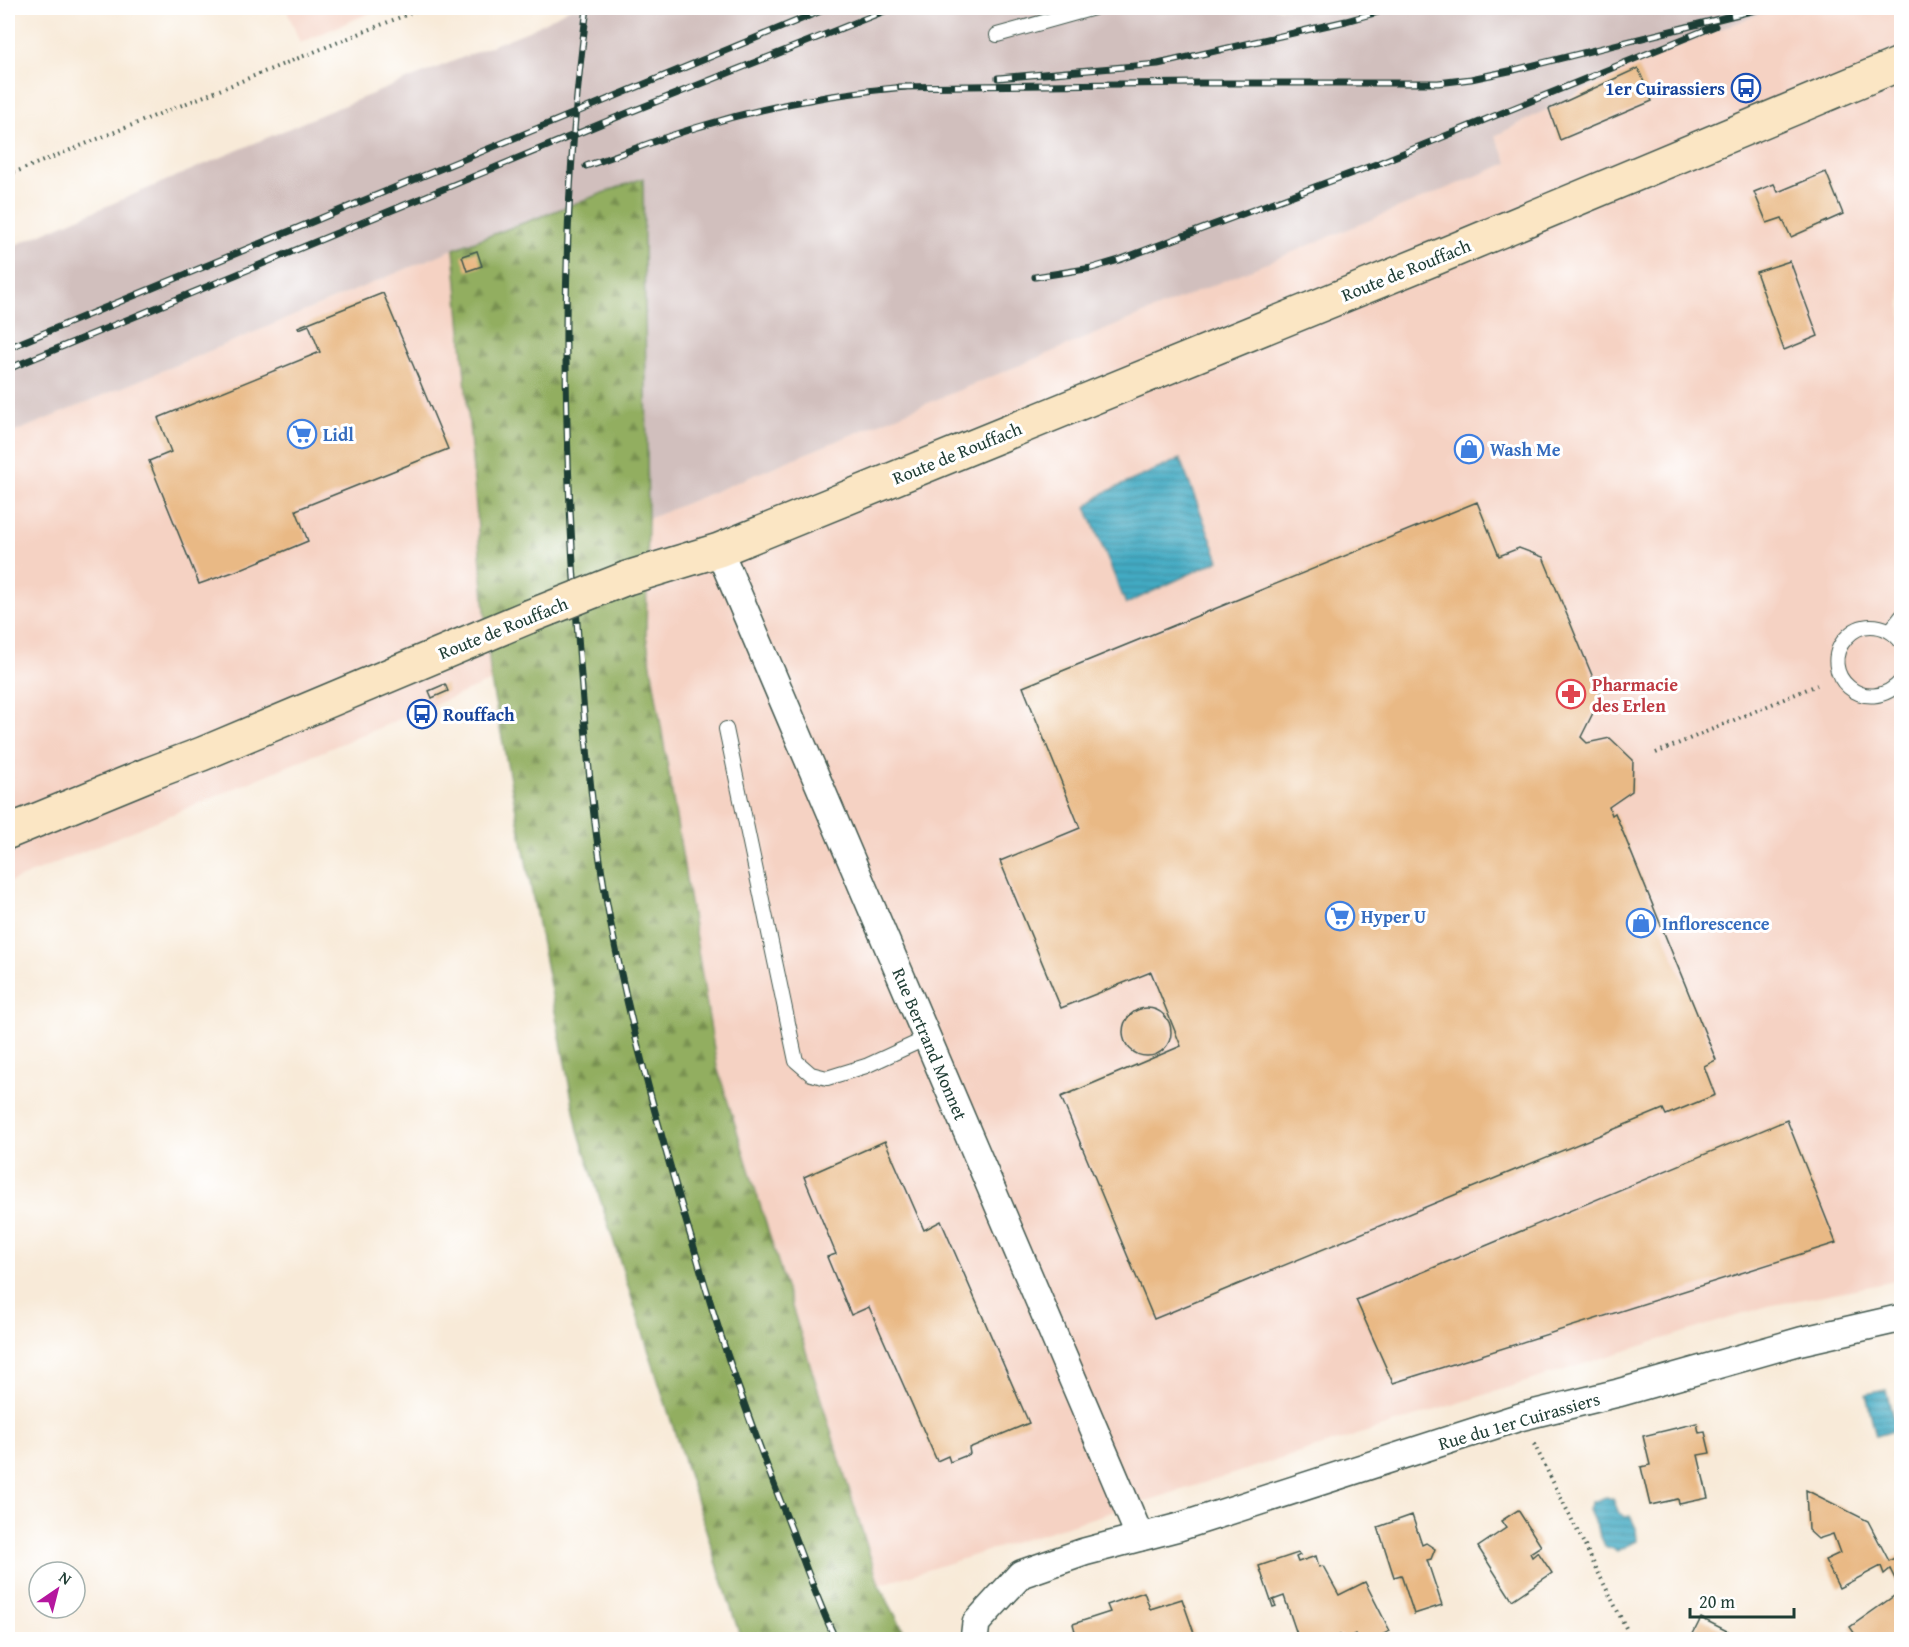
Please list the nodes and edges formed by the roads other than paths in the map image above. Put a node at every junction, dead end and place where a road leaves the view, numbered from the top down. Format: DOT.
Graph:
graph roads {
  1 [pos="1094,8"];
  2 [pos="997,35"];
  3 [pos="1902,63"];
  4 [pos="718,550"];
  5 [pos="1902,616"];
  6 [pos="1890,631"];
  7 [pos="1902,643"];
  8 [pos="1902,680"];
  9 [pos="726,729"];
  10 [pos="8,832"];
  11 [pos="927,1038"];
  12 [pos="1902,1318"];
  13 [pos="1140,1537"];
  14 [pos="974,1640"];
  1 -- 2 [label="lane"];
  3 -- 4 [label="main road, Route de Rouffach"];
  4 -- 10 [label="main road, Route de Rouffach, bridge"];
  4 -- 11 [label="street, Rue Bertrand Monnet"];
  5 -- 6 [label="lane"];
  6 -- 7 [label="lane"];
  6 -- 8 [label="lane"];
  9 -- 11 [label="lane"];
  11 -- 13 [label="street, Rue Bertrand Monnet"];
  12 -- 13 [label="street, Rue du 1er Cuirassiers"];
  13 -- 14 [label="street, Rue du 1er Cuirassiers"];
}
